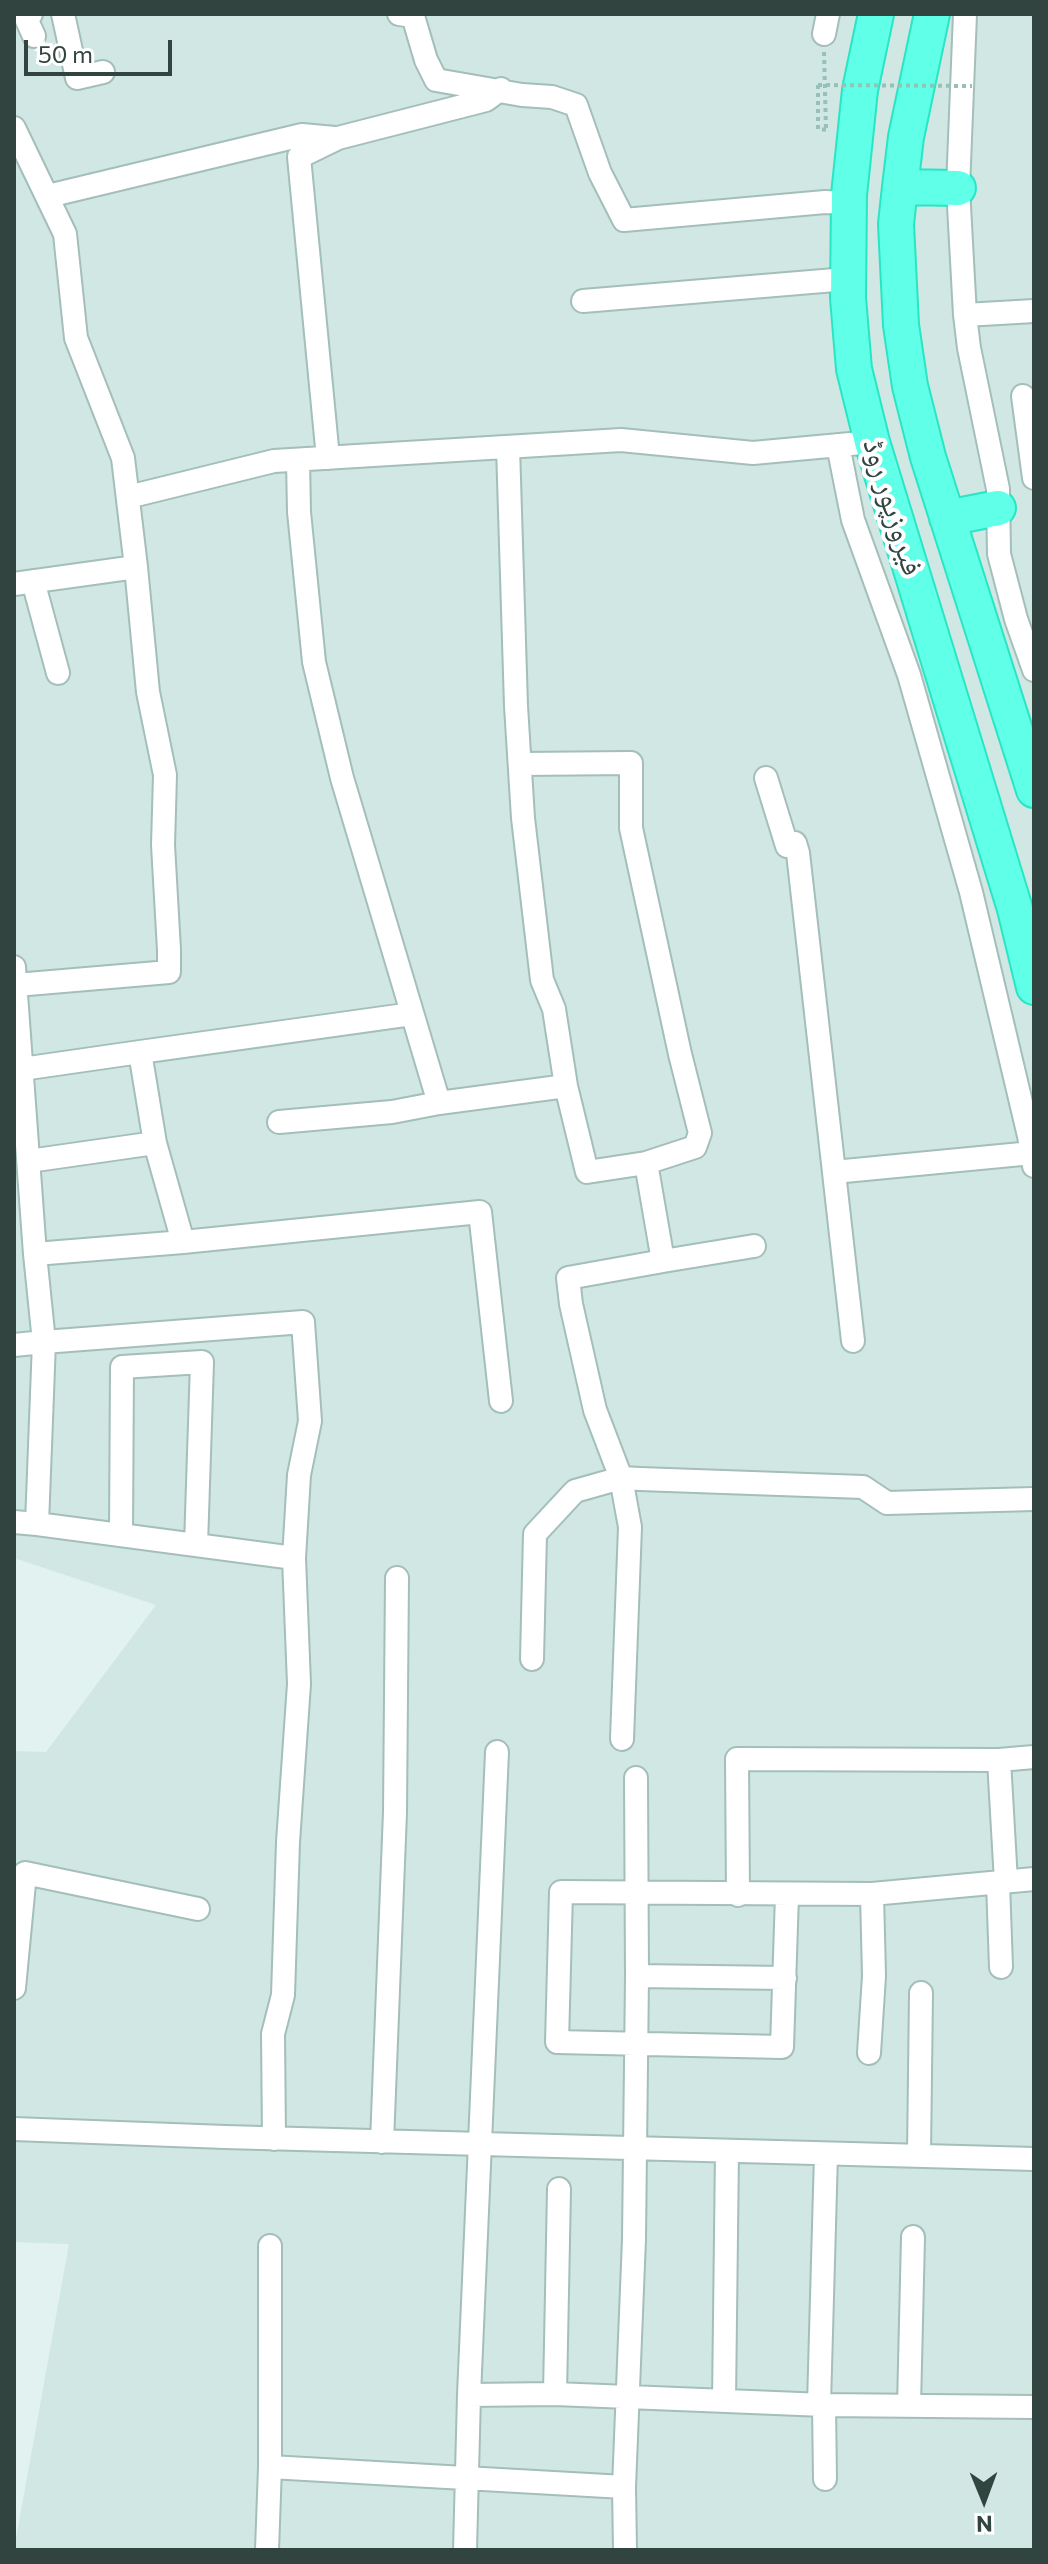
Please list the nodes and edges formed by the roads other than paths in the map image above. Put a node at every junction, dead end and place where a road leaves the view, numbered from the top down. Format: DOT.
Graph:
graph roads {
  1 [pos="63,14"];
  2 [pos="876,14"];
  3 [pos="932,14"];
  4 [pos="965,14"];
  5 [pos="408,15"];
  6 [pos="103,72"];
  7 [pos="501,89"];
  8 [pos="14,128"];
  9 [pos="338,138"];
  10 [pos="900,187"];
  11 [pos="958,188"];
  12 [pos="48,196"];
  13 [pos="849,203"];
  14 [pos="847,279"];
  15 [pos="583,301"];
  16 [pos="1034,311"];
  17 [pos="965,315"];
  18 [pos="1023,396"];
  19 [pos="872,442"];
  20 [pos="838,445"];
  21 [pos="508,447"];
  22 [pos="328,458"];
  23 [pos="298,460"];
  24 [pos="1034,478"];
  25 [pos="1034,486"];
  26 [pos="128,497"];
  27 [pos="998,498"];
  28 [pos="947,518"];
  29 [pos="136,567"];
  30 [pos="23,582"];
  31 [pos="1025,618"];
  32 [pos="1034,670"];
  33 [pos="58,673"];
  34 [pos="520,764"];
  35 [pos="766,778"];
  36 [pos="1034,790"];
  37 [pos="1025,906"];
  38 [pos="15,976"];
  39 [pos="1034,987"];
  40 [pos="412,1014"];
  41 [pos="140,1052"];
  42 [pos="22,1069"];
  43 [pos="566,1086"];
  44 [pos="439,1103"];
  45 [pos="279,1122"];
  46 [pos="155,1143"];
  47 [pos="1033,1159"];
  48 [pos="29,1161"];
  49 [pos="646,1163"];
  50 [pos="834,1172"];
  51 [pos="183,1242"];
  52 [pos="754,1246"];
  53 [pos="35,1254"];
  54 [pos="663,1261"];
  55 [pos="853,1341"];
  56 [pos="44,1342"];
  57 [pos="14,1345"];
  58 [pos="501,1401"];
  59 [pos="621,1478"];
  60 [pos="1034,1499"];
  61 [pos="14,1522"];
  62 [pos="37,1524"];
  63 [pos="121,1535"];
  64 [pos="196,1545"];
  65 [pos="294,1558"];
  66 [pos="397,1578"];
  67 [pos="532,1659"];
  68 [pos="622,1739"];
  69 [pos="497,1752"];
  70 [pos="1034,1757"];
  71 [pos="999,1760"];
  72 [pos="636,1778"];
  73 [pos="20,1872"];
  74 [pos="1034,1879"];
  75 [pos="1002,1882"];
  76 [pos="636,1892"];
  77 [pos="872,1894"];
  78 [pos="738,1895"];
  79 [pos="787,1895"];
  80 [pos="198,1909"];
  81 [pos="1001,1967"];
  82 [pos="637,1976"];
  83 [pos="785,1978"];
  84 [pos="14,1988"];
  85 [pos="921,1993"];
  86 [pos="636,2044"];
  87 [pos="869,2053"];
  88 [pos="14,2129"];
  89 [pos="274,2139"];
  90 [pos="382,2142"];
  91 [pos="480,2144"];
  92 [pos="634,2149"];
  93 [pos="727,2151"];
  94 [pos="826,2154"];
  95 [pos="919,2155"];
  96 [pos="1034,2159"];
  97 [pos="559,2189"];
  98 [pos="913,2237"];
  99 [pos="270,2246"];
  100 [pos="555,2394"];
  101 [pos="469,2395"];
  102 [pos="627,2397"];
  103 [pos="724,2401"];
  104 [pos="821,2404"];
  105 [pos="909,2406"];
  106 [pos="1034,2407"];
  107 [pos="270,2467"];
  108 [pos="466,2476"];
  109 [pos="825,2479"];
  110 [pos="624,2487"];
  111 [pos="267,2550"];
  112 [pos="465,2550"];
  113 [pos="625,2550"];
  1 -- 6 [label="street"];
  2 -- 13 [label="highway, فیروزپور روڈ"];
  3 -- 10 [label="highway, فیروزپور روڈ"];
  4 -- 11 [label="street"];
  5 -- 7 [label="street"];
  7 -- 9 [label="street"];
  7 -- 13 [label="street"];
  8 -- 12 [label="street"];
  9 -- 12 [label="street"];
  9 -- 22 [label="street"];
  10 -- 11 [label="highway"];
  10 -- 28 [label="highway, فیروزپور روڈ"];
  11 -- 17 [label="street"];
  12 -- 26 [label="street"];
  13 -- 14 [label="highway, فیروزپور روڈ"];
  14 -- 15 [label="street"];
  14 -- 19 [label="highway, فیروزپور روڈ"];
  16 -- 17 [label="street"];
  17 -- 27 [label="street"];
  18 -- 24 [label="street"];
  19 -- 20 [label="street"];
  19 -- 37 [label="highway, فیروزپور روڈ"];
  20 -- 21 [label="street"];
  20 -- 47 [label="street"];
  21 -- 22 [label="street"];
  21 -- 34 [label="street"];
  22 -- 23 [label="street"];
  23 -- 26 [label="street"];
  23 -- 40 [label="street"];
  25 -- 27 [label="street"];
  26 -- 29 [label="street"];
  27 -- 28 [label="highway"];
  27 -- 31 [label="street"];
  28 -- 36 [label="highway, فیروزپور روڈ"];
  29 -- 30 [label="street"];
  29 -- 38 [label="street"];
  30 -- 33 [label="street"];
  31 -- 32 [label="street"];
  34 -- 43 [label="street"];
  34 -- 49 [label="street"];
  35 -- 50 [label="street"];
  37 -- 39 [label="highway, فیروزپور روڈ"];
  38 -- 42 [label="street"];
  40 -- 41 [label="street"];
  40 -- 44 [label="street"];
  41 -- 42 [label="street"];
  41 -- 46 [label="street"];
  42 -- 48 [label="street"];
  43 -- 44 [label="street"];
  43 -- 49 [label="street"];
  44 -- 45 [label="street"];
  46 -- 48 [label="street"];
  46 -- 51 [label="street"];
  47 -- 50 [label="street"];
  48 -- 53 [label="street"];
  49 -- 54 [label="street"];
  50 -- 55 [label="street"];
  51 -- 53 [label="street"];
  51 -- 58 [label="street"];
  52 -- 54 [label="street"];
  53 -- 56 [label="street"];
  54 -- 59 [label="street"];
  56 -- 57 [label="street"];
  56 -- 62 [label="street"];
  56 -- 65 [label="street"];
  59 -- 60 [label="street"];
  59 -- 67 [label="street"];
  59 -- 68 [label="street"];
  61 -- 62 [label="street"];
  62 -- 63 [label="street"];
  63 -- 64 [label="street"];
  63 -- 64 [label="street"];
  64 -- 65 [label="street"];
  65 -- 89 [label="street"];
  66 -- 90 [label="street"];
  69 -- 91 [label="street"];
  70 -- 71 [label="street"];
  71 -- 75 [label="street"];
  71 -- 78 [label="street"];
  72 -- 76 [label="street"];
  73 -- 80 [label="street"];
  73 -- 84 [label="street"];
  74 -- 75 [label="street"];
  75 -- 77 [label="street"];
  75 -- 81 [label="street"];
  76 -- 78 [label="street"];
  76 -- 82 [label="street"];
  76 -- 86 [label="street"];
  77 -- 79 [label="street"];
  77 -- 87 [label="street"];
  78 -- 79 [label="street"];
  79 -- 83 [label="street"];
  82 -- 83 [label="street"];
  82 -- 86 [label="street"];
  83 -- 86 [label="street"];
  85 -- 95 [label="street"];
  86 -- 92 [label="street"];
  88 -- 89 [label="street"];
  89 -- 90 [label="street"];
  90 -- 91 [label="street"];
  91 -- 92 [label="street"];
  91 -- 101 [label="street"];
  92 -- 93 [label="street"];
  92 -- 102 [label="street"];
  93 -- 94 [label="street"];
  93 -- 103 [label="street"];
  94 -- 95 [label="street"];
  94 -- 104 [label="street"];
  95 -- 96 [label="street"];
  97 -- 100 [label="street"];
  98 -- 105 [label="street"];
  99 -- 107 [label="street"];
  100 -- 101 [label="street"];
  100 -- 102 [label="street"];
  101 -- 108 [label="street"];
  102 -- 103 [label="street"];
  102 -- 110 [label="street"];
  103 -- 104 [label="street"];
  104 -- 105 [label="street"];
  104 -- 109 [label="street"];
  105 -- 106 [label="street"];
  107 -- 108 [label="street"];
  107 -- 111 [label="street"];
  108 -- 110 [label="street"];
  108 -- 112 [label="street"];
  110 -- 113 [label="street"];
}
